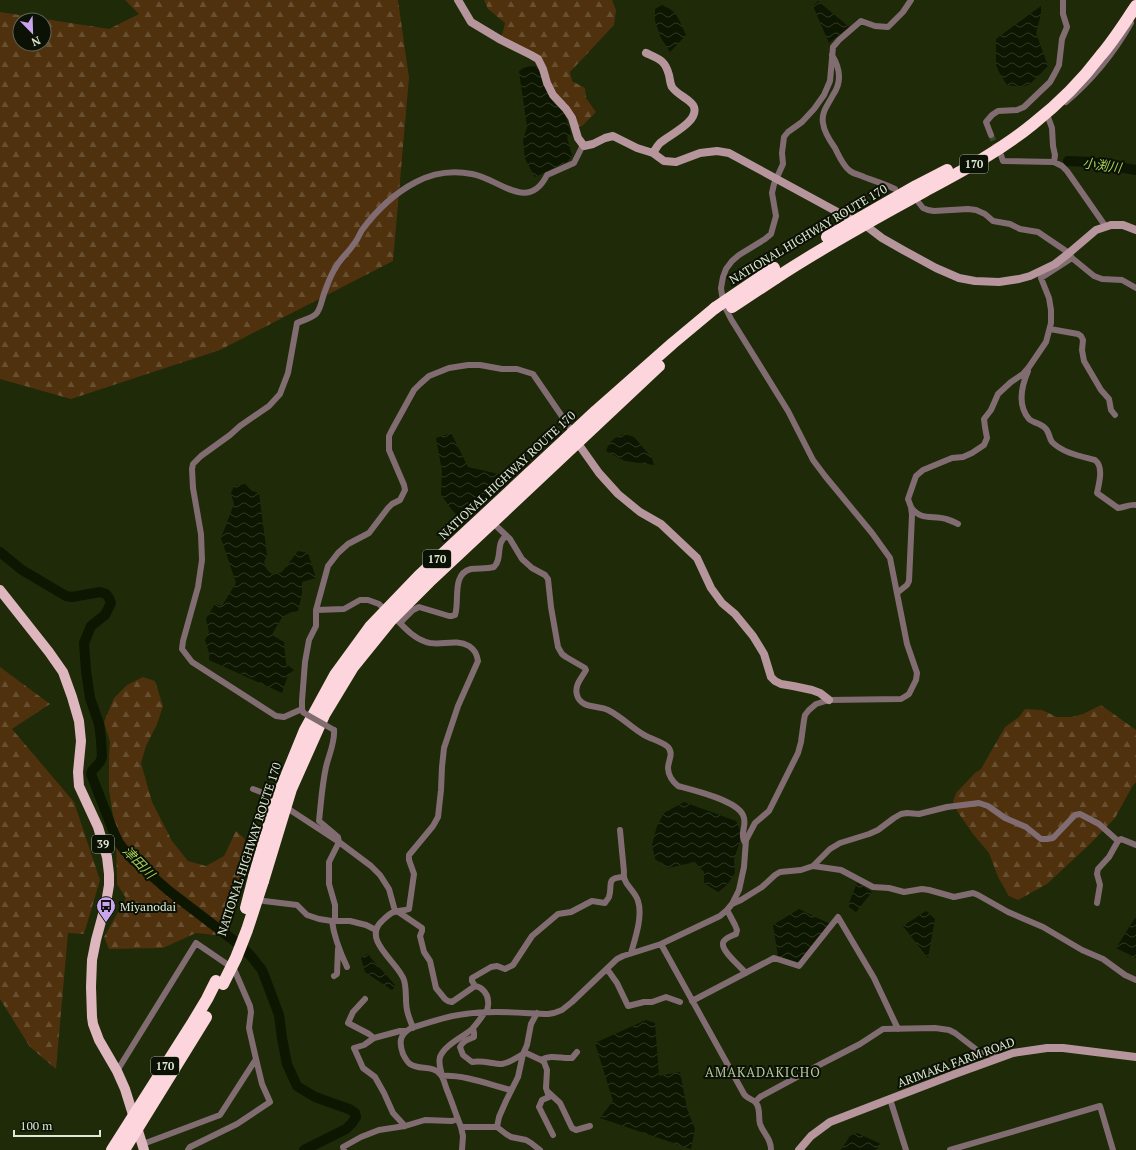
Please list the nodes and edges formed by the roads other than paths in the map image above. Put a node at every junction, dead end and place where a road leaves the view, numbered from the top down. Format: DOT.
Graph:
graph roads {
  1 [pos="458,0"];
  2 [pos="911,0"];
  3 [pos="1063,0"];
  4 [pos="1131,0"];
  5 [pos="1136,6"];
  6 [pos="1136,15"];
  7 [pos="646,53"];
  8 [pos="832,54"];
  9 [pos="1048,117"];
  10 [pos="1034,123"];
  11 [pos="991,135"];
  12 [pos="584,146"];
  13 [pos="653,153"];
  14 [pos="1001,155"];
  15 [pos="1054,162"];
  16 [pos="776,179"];
  17 [pos="895,190"];
  18 [pos="919,203"];
  19 [pos="859,223"];
  20 [pos="1106,227"];
  21 [pos="1136,230"];
  22 [pos="1071,256"];
  23 [pos="1136,288"];
  24 [pos="1050,329"];
  25 [pos="1029,368"];
  26 [pos="1115,415"];
  27 [pos="576,437"];
  28 [pos="1136,505"];
  29 [pos="911,507"];
  30 [pos="492,522"];
  31 [pos="958,524"];
  32 [pos="506,536"];
  33 [pos="0,590"];
  34 [pos="898,593"];
  35 [pos="316,610"];
  36 [pos="393,617"];
  37 [pos="830,700"];
  38 [pos="303,711"];
  39 [pos="252,789"];
  40 [pos="281,804"];
  41 [pos="620,830"];
  42 [pos="1118,841"];
  43 [pos="339,842"];
  44 [pos="746,845"];
  45 [pos="1136,845"];
  46 [pos="813,866"];
  47 [pos="623,877"];
  48 [pos="264,901"];
  49 [pos="1097,903"];
  50 [pos="732,904"];
  51 [pos="727,910"];
  52 [pos="396,911"];
  53 [pos="334,921"];
  54 [pos="376,930"];
  55 [pos="661,944"];
  56 [pos="338,947"];
  57 [pos="631,953"];
  58 [pos="347,968"];
  59 [pos="607,969"];
  60 [pos="746,973"];
  61 [pos="334,976"];
  62 [pos="1136,980"];
  63 [pos="219,982"];
  64 [pos="475,986"];
  65 [pos="365,999"];
  66 [pos="692,1001"];
  67 [pos="680,1002"];
  68 [pos="486,1012"];
  69 [pos="536,1013"];
  70 [pos="413,1028"];
  71 [pos="473,1028"];
  72 [pos="898,1029"];
  73 [pos="406,1031"];
  74 [pos="374,1038"];
  75 [pos="577,1052"];
  76 [pos="523,1053"];
  77 [pos="1136,1057"];
  78 [pos="998,1058"];
  79 [pos="256,1059"];
  80 [pos="541,1060"];
  81 [pos="117,1071"];
  82 [pos="442,1076"];
  83 [pos="511,1090"];
  84 [pos="547,1091"];
  85 [pos="890,1099"];
  86 [pos="755,1102"];
  87 [pos="133,1116"];
  88 [pos="458,1119"];
  89 [pos="405,1126"];
  90 [pos="590,1126"];
  91 [pos="461,1127"];
  92 [pos="497,1127"];
  93 [pos="138,1128"];
  94 [pos="553,1135"];
  95 [pos="144,1147"];
  96 [pos="462,1147"];
  97 [pos="112,1150"];
  98 [pos="124,1150"];
  99 [pos="188,1150"];
  100 [pos="344,1150"];
  101 [pos="466,1150"];
  102 [pos="540,1150"];
  103 [pos="771,1150"];
  104 [pos="799,1150"];
  105 [pos="906,1150"];
  106 [pos="950,1150"];
  107 [pos="1113,1150"];
  1 -- 12 [label="street"];
  2 -- 8 [label="street"];
  3 -- 11 [label="street"];
  4 -- 19 [label="highway, NATIONAL HIGHWAY ROUTE 170 / 170"];
  5 -- 10 [label="highway, NATIONAL HIGHWAY ROUTE 170 / 170"];
  6 -- 9 [label="street"];
  7 -- 13 [label="street"];
  8 -- 16 [label="street"];
  8 -- 17 [label="street"];
  9 -- 10 [label="street"];
  9 -- 15 [label="street"];
  10 -- 19 [label="highway, NATIONAL HIGHWAY ROUTE 170 / 170"];
  12 -- 13 [label="street"];
  12 -- 38 [label="street"];
  13 -- 16 [label="street"];
  14 -- 15 [label="street"];
  15 -- 20 [label="street"];
  16 -- 19 [label="street"];
  16 -- 34 [label="street"];
  18 -- 22 [label="street"];
  19 -- 22 [label="street"];
  19 -- 27 [label="highway, NATIONAL HIGHWAY ROUTE 170 / 170, bridge"];
  20 -- 21 [label="street"];
  20 -- 22 [label="street"];
  22 -- 23 [label="street"];
  22 -- 24 [label="street"];
  24 -- 25 [label="street"];
  24 -- 26 [label="street"];
  25 -- 28 [label="street"];
  25 -- 29 [label="street"];
  27 -- 30 [label="highway, NATIONAL HIGHWAY ROUTE 170 / 170"];
  27 -- 35 [label="street"];
  27 -- 36 [label="highway, NATIONAL HIGHWAY ROUTE 170 / 170"];
  27 -- 37 [label="street"];
  29 -- 31 [label="street"];
  29 -- 34 [label="street"];
  30 -- 32 [label="street"];
  30 -- 36 [label="highway, NATIONAL HIGHWAY ROUTE 170 / 170"];
  32 -- 36 [label="street"];
  32 -- 44 [label="street"];
  33 -- 81 [label="main road, 39"];
  34 -- 37 [label="street"];
  35 -- 36 [label="street"];
  35 -- 38 [label="street"];
  36 -- 40 [label="highway, NATIONAL HIGHWAY ROUTE 170 / 170"];
  36 -- 52 [label="street"];
  37 -- 44 [label="street"];
  38 -- 43 [label="street, bridge"];
  39 -- 40 [label="street"];
  40 -- 43 [label="street"];
  40 -- 63 [label="highway, NATIONAL HIGHWAY ROUTE 170 / 170, bridge"];
  41 -- 47 [label="street"];
  42 -- 45 [label="street"];
  42 -- 46 [label="street"];
  42 -- 49 [label="street"];
  43 -- 52 [label="street"];
  43 -- 53 [label="street"];
  44 -- 50 [label="street"];
  46 -- 50 [label="street"];
  46 -- 62 [label="street"];
  47 -- 57 [label="street"];
  47 -- 64 [label="street"];
  48 -- 53 [label="street"];
  50 -- 51 [label="street"];
  51 -- 55 [label="street"];
  51 -- 60 [label="street"];
  52 -- 54 [label="street"];
  52 -- 64 [label="street"];
  53 -- 54 [label="street"];
  53 -- 56 [label="street"];
  54 -- 70 [label="street"];
  55 -- 57 [label="street"];
  55 -- 66 [label="street"];
  56 -- 58 [label="street"];
  56 -- 61 [label="street"];
  57 -- 59 [label="street"];
  59 -- 67 [label="street"];
  59 -- 69 [label="street"];
  60 -- 66 [label="street"];
  60 -- 72 [label="street"];
  63 -- 87 [label="highway, NATIONAL HIGHWAY ROUTE 170 / 170"];
  63 -- 93 [label="highway, NATIONAL HIGHWAY ROUTE 170 / 170"];
  64 -- 68 [label="street"];
  65 -- 74 [label="street"];
  66 -- 86 [label="street"];
  68 -- 69 [label="street"];
  68 -- 70 [label="street"];
  68 -- 71 [label="street"];
  69 -- 76 [label="street"];
  70 -- 73 [label="street"];
  71 -- 76 [label="street"];
  71 -- 82 [label="street"];
  72 -- 78 [label="street"];
  72 -- 86 [label="street"];
  73 -- 74 [label="street"];
  73 -- 82 [label="street"];
  74 -- 89 [label="street"];
  75 -- 80 [label="street"];
  76 -- 80 [label="street"];
  76 -- 83 [label="street"];
  77 -- 78 [label="street, ARIMAKA FARM ROAD"];
  78 -- 85 [label="street, ARIMAKA FARM ROAD"];
  79 -- 81 [label="street"];
  79 -- 95 [label="street"];
  79 -- 99 [label="street"];
  80 -- 84 [label="street"];
  81 -- 87 [label="main road, 39"];
  82 -- 83 [label="street"];
  82 -- 88 [label="street"];
  83 -- 92 [label="street"];
  84 -- 90 [label="street"];
  84 -- 94 [label="street"];
  85 -- 104 [label="street, ARIMAKA FARM ROAD"];
  85 -- 105 [label="street"];
  86 -- 103 [label="street"];
  87 -- 93 [label="main road, 39"];
  87 -- 97 [label="highway, NATIONAL HIGHWAY ROUTE 170 / 170"];
  88 -- 89 [label="street"];
  88 -- 91 [label="street"];
  89 -- 100 [label="street"];
  91 -- 92 [label="street"];
  91 -- 96 [label="street"];
  92 -- 102 [label="street"];
  93 -- 95 [label="main road, 39"];
  93 -- 98 [label="highway, NATIONAL HIGHWAY ROUTE 170 / 170"];
  96 -- 101 [label="street"];
  106 -- 107 [label="street"];
}
